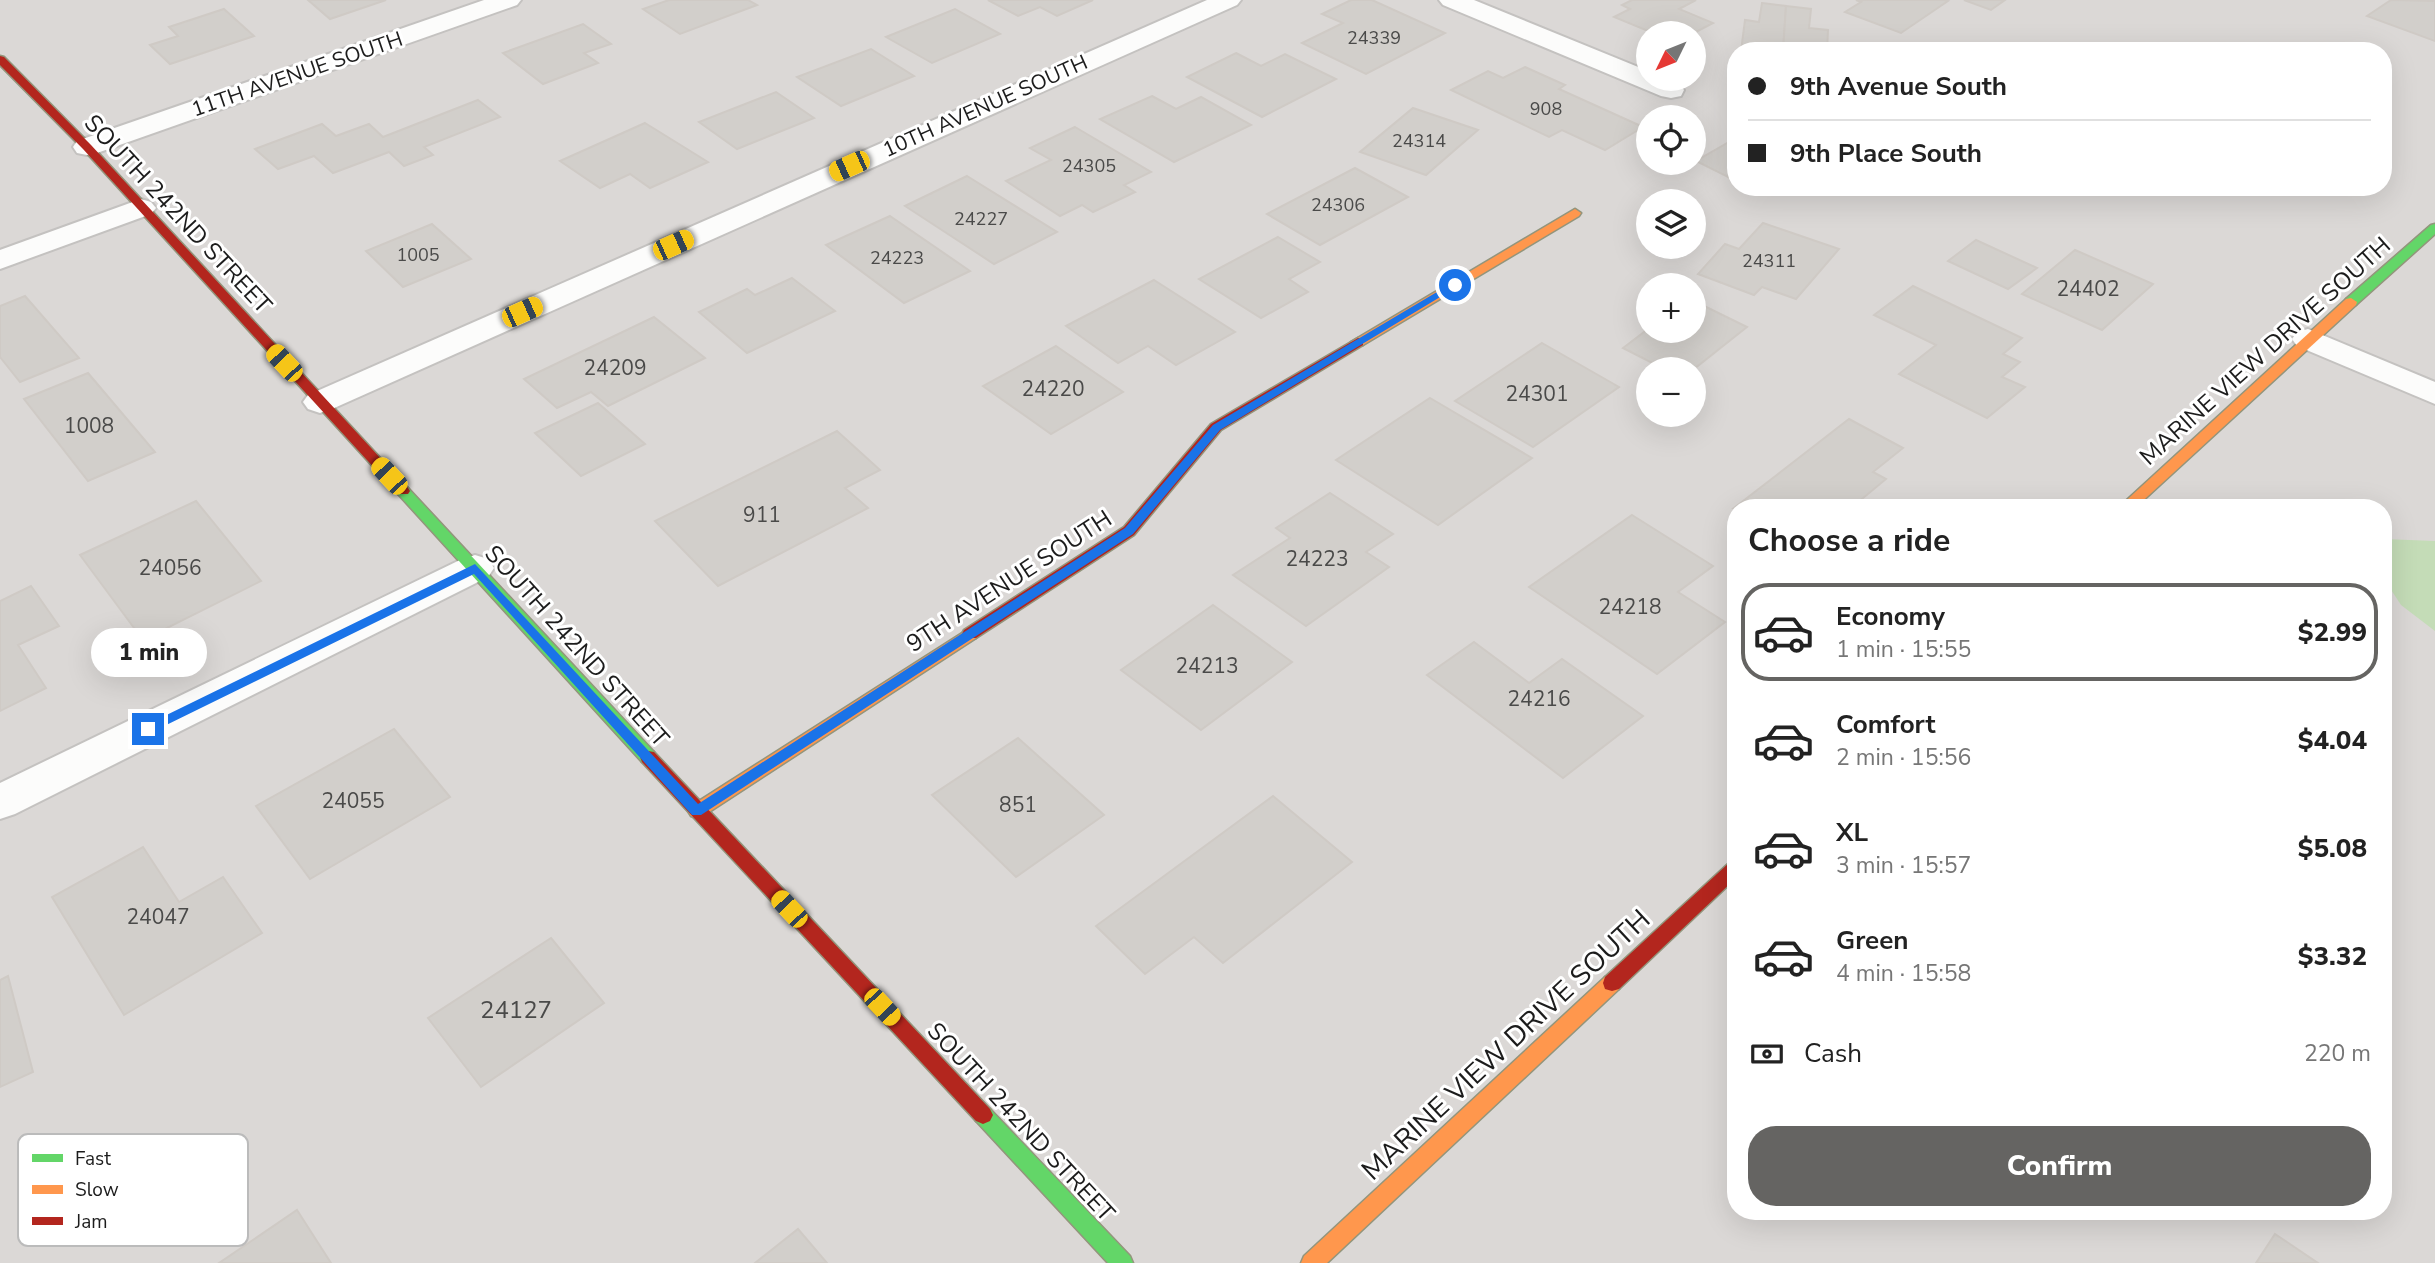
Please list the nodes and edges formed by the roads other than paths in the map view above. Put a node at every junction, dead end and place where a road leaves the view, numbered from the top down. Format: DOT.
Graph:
graph roads {
  1 [pos="508,0"];
  2 [pos="1228,0"];
  3 [pos="1452,0"];
  4 [pos="0,59"];
  5 [pos="1636,76"];
  6 [pos="87,147"];
  7 [pos="141,208"];
  8 [pos="1575,214"];
  9 [pos="2435,228"];
  10 [pos="0,260"];
  11 [pos="2308,339"];
  12 [pos="2435,394"];
  13 [pos="320,402"];
  14 [pos="2135,499"];
  15 [pos="475,568"];
  16 [pos="0,802"];
  17 [pos="697,811"];
  18 [pos="1727,875"];
  19 [pos="1122,1263"];
  20 [pos="1312,1263"];
  1 -- 6 [label="street, 11TH AVENUE SOUTH"];
  2 -- 13 [label="street, 10TH AVENUE SOUTH"];
  3 -- 5 [label="street"];
  4 -- 6 [label="street, SOUTH 242ND STREET"];
  6 -- 7 [label="street, SOUTH 242ND STREET"];
  7 -- 10 [label="street"];
  7 -- 13 [label="street, SOUTH 242ND STREET"];
  8 -- 17 [label="street, 9TH AVENUE SOUTH"];
  9 -- 11 [label="street, MARINE VIEW DRIVE SOUTH"];
  11 -- 12 [label="street"];
  11 -- 14 [label="street, MARINE VIEW DRIVE SOUTH"];
  13 -- 15 [label="street, SOUTH 242ND STREET"];
  15 -- 16 [label="street"];
  15 -- 17 [label="street, SOUTH 242ND STREET"];
  17 -- 19 [label="street, SOUTH 242ND STREET"];
  18 -- 20 [label="street, MARINE VIEW DRIVE SOUTH"];
}
